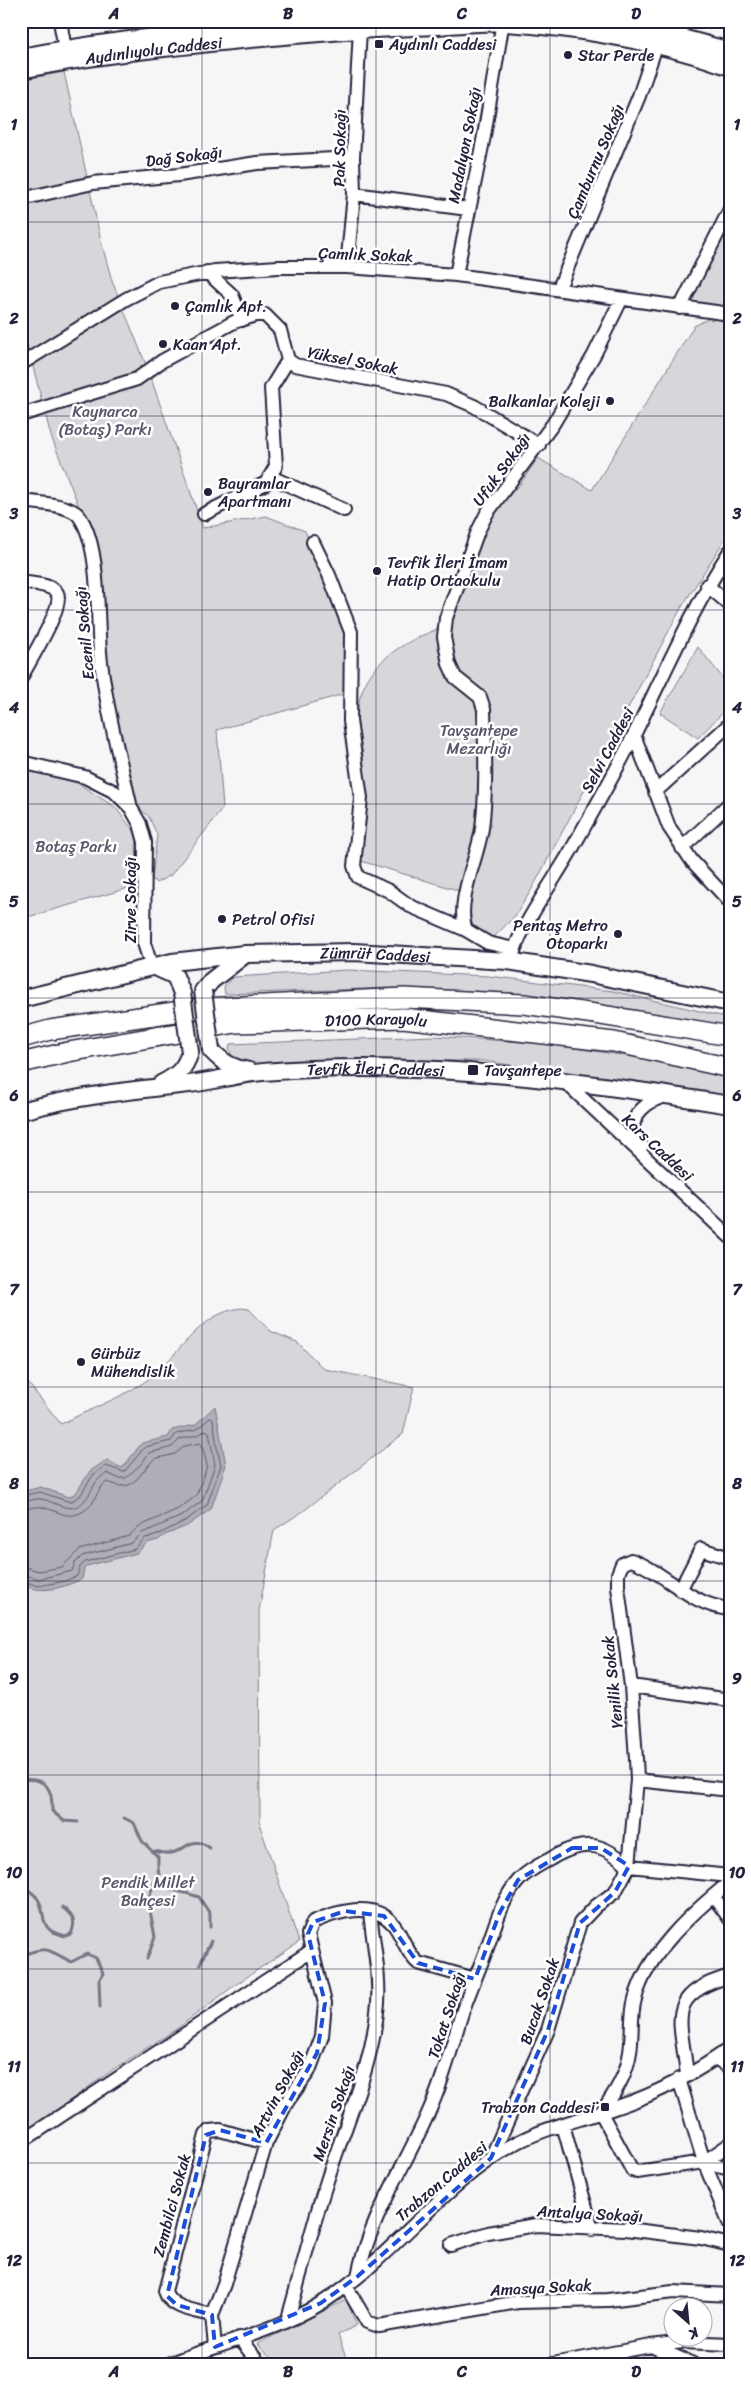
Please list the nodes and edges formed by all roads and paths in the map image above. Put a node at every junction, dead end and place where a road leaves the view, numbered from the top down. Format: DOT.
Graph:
graph roads {
  1 [pos="60,21"];
  2 [pos="328,21"];
  3 [pos="598,21"];
  4 [pos="685,21"];
  5 [pos="503,22"];
  6 [pos="268,24"];
  7 [pos="360,29"];
  8 [pos="678,37"];
  9 [pos="656,46"];
  10 [pos="66,49"];
  11 [pos="730,51"];
  12 [pos="21,57"];
  13 [pos="730,68"];
  14 [pos="21,70"];
  15 [pos="353,158"];
  16 [pos="354,194"];
  17 [pos="21,198"];
  18 [pos="468,209"];
  19 [pos="730,209"];
  20 [pos="347,267"];
  21 [pos="207,272"];
  22 [pos="456,274"];
  23 [pos="559,288"];
  24 [pos="621,300"];
  25 [pos="680,308"];
  26 [pos="730,314"];
  27 [pos="242,320"];
  28 [pos="288,360"];
  29 [pos="21,364"];
  30 [pos="21,415"];
  31 [pos="539,445"];
  32 [pos="271,477"];
  33 [pos="21,500"];
  34 [pos="344,510"];
  35 [pos="204,514"];
  36 [pos="313,542"];
  37 [pos="730,551"];
  38 [pos="21,582"];
  39 [pos="708,585"];
  40 [pos="730,605"];
  41 [pos="21,678"];
  42 [pos="730,724"];
  43 [pos="634,735"];
  44 [pos="21,762"];
  45 [pos="655,792"];
  46 [pos="730,803"];
  47 [pos="131,808"];
  48 [pos="682,848"];
  49 [pos="730,902"];
  50 [pos="466,930"];
  51 [pos="245,954"];
  52 [pos="513,955"];
  53 [pos="151,965"];
  54 [pos="21,999"];
  55 [pos="730,1003"];
  56 [pos="730,1036"];
  57 [pos="21,1038"];
  58 [pos="21,1063"];
  59 [pos="730,1068"];
  60 [pos="262,1072"];
  61 [pos="564,1081"];
  62 [pos="152,1088"];
  63 [pos="670,1095"];
  64 [pos="730,1105"];
  65 [pos="21,1111"];
  66 [pos="730,1228"];
  67 [pos="730,1237"];
  68 [pos="730,1558"];
  69 [pos="680,1590"];
  70 [pos="730,1609"];
  71 [pos="631,1686"];
  72 [pos="730,1700"];
  73 [pos="636,1780"];
  74 [pos="730,1790"];
  75 [pos="629,1866"];
  76 [pos="730,1876"];
  77 [pos="730,1882"];
  78 [pos="713,1896"];
  79 [pos="370,1912"];
  80 [pos="730,1919"];
  81 [pos="311,1951"];
  82 [pos="730,1976"];
  83 [pos="475,1979"];
  84 [pos="730,2048"];
  85 [pos="716,2058"];
  86 [pos="730,2068"];
  87 [pos="683,2077"];
  88 [pos="601,2113"];
  89 [pos="563,2125"];
  90 [pos="21,2142"];
  91 [pos="266,2143"];
  92 [pos="730,2144"];
  93 [pos="491,2158"];
  94 [pos="704,2162"];
  95 [pos="730,2168"];
  96 [pos="730,2225"];
  97 [pos="592,2229"];
  98 [pos="451,2245"];
  99 [pos="730,2245"];
  100 [pos="358,2276"];
  101 [pos="346,2286"];
  102 [pos="730,2295"];
  103 [pos="212,2315"];
  104 [pos="288,2319"];
  105 [pos="239,2338"];
  106 [pos="730,2344"];
  107 [pos="651,2346"];
  108 [pos="215,2347"];
  109 [pos="185,2361"];
  110 [pos="168,2364"];
  111 [pos="260,2364"];
  112 [pos="552,2364"];
  113 [pos="693,2364"];
  1 -- 10 [label="street"];
  2 -- 6 [label="main road"];
  3 -- 8 [label="main road"];
  4 -- 8 [label="street"];
  5 -- 7 [label="main road, Aydınlıyolu Caddesi"];
  5 -- 9 [label="main road, Aydınlıyolu Caddesi"];
  5 -- 18 [label="street, Madalyon Sokağı"];
  6 -- 10 [label="main road"];
  7 -- 14 [label="main road, Aydınlıyolu Caddesi"];
  7 -- 15 [label="street, Pak Sokağı"];
  8 -- 11 [label="main road"];
  9 -- 13 [label="main road, Aydınlıyolu Caddesi"];
  9 -- 23 [label="street, Çamburnu Sokağı"];
  10 -- 12 [label="main road"];
  15 -- 16 [label="street, Pak Sokağı"];
  15 -- 17 [label="street, Dağ Sokağı"];
  16 -- 18 [label="street"];
  16 -- 20 [label="street, Pak Sokağı"];
  18 -- 22 [label="street, Madalyon Sokağı"];
  19 -- 25 [label="street"];
  20 -- 21 [label="street, Çamlık Sokak"];
  20 -- 22 [label="street, Çamlık Sokak"];
  21 -- 27 [label="street"];
  21 -- 29 [label="street, Çamlık Sokak"];
  22 -- 23 [label="street, Çamlık Sokak"];
  23 -- 24 [label="street, Çamlık Sokak"];
  24 -- 25 [label="street, Çamlık Sokak"];
  24 -- 31 [label="street, Ufuk Sokağı"];
  25 -- 26 [label="street, Çamlık Sokak"];
  27 -- 28 [label="street, Yüksel Sokak"];
  27 -- 30 [label="street, Yüksel Sokak"];
  28 -- 31 [label="street, Yüksel Sokak"];
  28 -- 32 [label="street"];
  31 -- 50 [label="street, Ufuk Sokağı"];
  32 -- 34 [label="street"];
  32 -- 35 [label="street"];
  33 -- 47 [label="street, Ecenil Sokağı"];
  36 -- 50 [label="street"];
  37 -- 39 [label="street, Selvi Caddesi"];
  38 -- 41 [label="street"];
  39 -- 40 [label="street"];
  39 -- 43 [label="street, Selvi Caddesi"];
  42 -- 45 [label="street"];
  43 -- 45 [label="street"];
  43 -- 52 [label="street, Selvi Caddesi"];
  44 -- 47 [label="street, Zirve Sokağı"];
  45 -- 48 [label="street"];
  46 -- 48 [label="street"];
  47 -- 53 [label="street, Zirve Sokağı"];
  48 -- 49 [label="street"];
  50 -- 52 [label="street"];
  51 -- 52 [label="main road, Zümrüt Caddesi"];
  51 -- 53 [label="main road, Zümrüt Caddesi"];
  51 -- 60 [label="main road, bridge"];
  52 -- 55 [label="main road, Zümrüt Caddesi"];
  53 -- 54 [label="main road, Zümrüt Caddesi"];
  53 -- 62 [label="main road, bridge"];
  56 -- 57 [label="highway, D100 Karayolu"];
  58 -- 59 [label="highway, D100 Karayolu"];
  60 -- 61 [label="main road, Tevfik İleri Caddesi"];
  60 -- 62 [label="main road, Tevfik İleri Caddesi"];
  61 -- 63 [label="main road, Tevfik İleri Caddesi"];
  61 -- 67 [label="street, Kars Caddesi"];
  62 -- 65 [label="main road, Tevfik İleri Caddesi"];
  63 -- 64 [label="main road, Tevfik İleri Caddesi"];
  63 -- 66 [label="street, Kars Caddesi"];
  68 -- 69 [label="street"];
  69 -- 70 [label="street"];
  69 -- 71 [label="street, Yenilik Sokak"];
  71 -- 72 [label="street"];
  71 -- 73 [label="street, Yenilik Sokak"];
  73 -- 74 [label="street"];
  73 -- 75 [label="street, Yenilik Sokak"];
  75 -- 76 [label="street"];
  75 -- 83 [label="street, Tokat Sokağı"];
  75 -- 93 [label="street, Bucak Sokak"];
  77 -- 78 [label="street"];
  78 -- 80 [label="street"];
  78 -- 88 [label="street"];
  79 -- 81 [label="street, Artvin Sokağı"];
  79 -- 83 [label="street, Artvin Sokağı"];
  79 -- 104 [label="street, Mersin Sokağı"];
  81 -- 90 [label="street"];
  81 -- 91 [label="street, Artvin Sokağı"];
  82 -- 87 [label="street"];
  83 -- 100 [label="street, Tokat Sokağı"];
  84 -- 85 [label="street, Trabzon Caddesi"];
  85 -- 86 [label="street"];
  85 -- 87 [label="street, Trabzon Caddesi"];
  87 -- 88 [label="street, Trabzon Caddesi"];
  87 -- 94 [label="street"];
  88 -- 89 [label="street, Trabzon Caddesi"];
  88 -- 94 [label="street"];
  89 -- 93 [label="street, Trabzon Caddesi"];
  89 -- 97 [label="street"];
  91 -- 103 [label="street, Artvin Sokağı"];
  91 -- 103 [label="street, Zembilci Sokak"];
  92 -- 94 [label="street"];
  93 -- 100 [label="street, Trabzon Caddesi"];
  94 -- 95 [label="street"];
  94 -- 96 [label="street"];
  97 -- 98 [label="street, Antalya Sokağı"];
  97 -- 99 [label="street, Antalya Sokağı"];
  100 -- 101 [label="street, Trabzon Caddesi"];
  101 -- 102 [label="street, Amasya Sokak"];
  101 -- 104 [label="street, Trabzon Caddesi"];
  103 -- 108 [label="street, Artvin Sokağı"];
  104 -- 105 [label="street, Trabzon Caddesi"];
  105 -- 108 [label="street, Trabzon Caddesi"];
  105 -- 111 [label="street"];
  106 -- 107 [label="street"];
  107 -- 112 [label="street"];
  107 -- 113 [label="street"];
  108 -- 109 [label="street, Trabzon Caddesi"];
  109 -- 110 [label="street, Trabzon Caddesi"];
}
